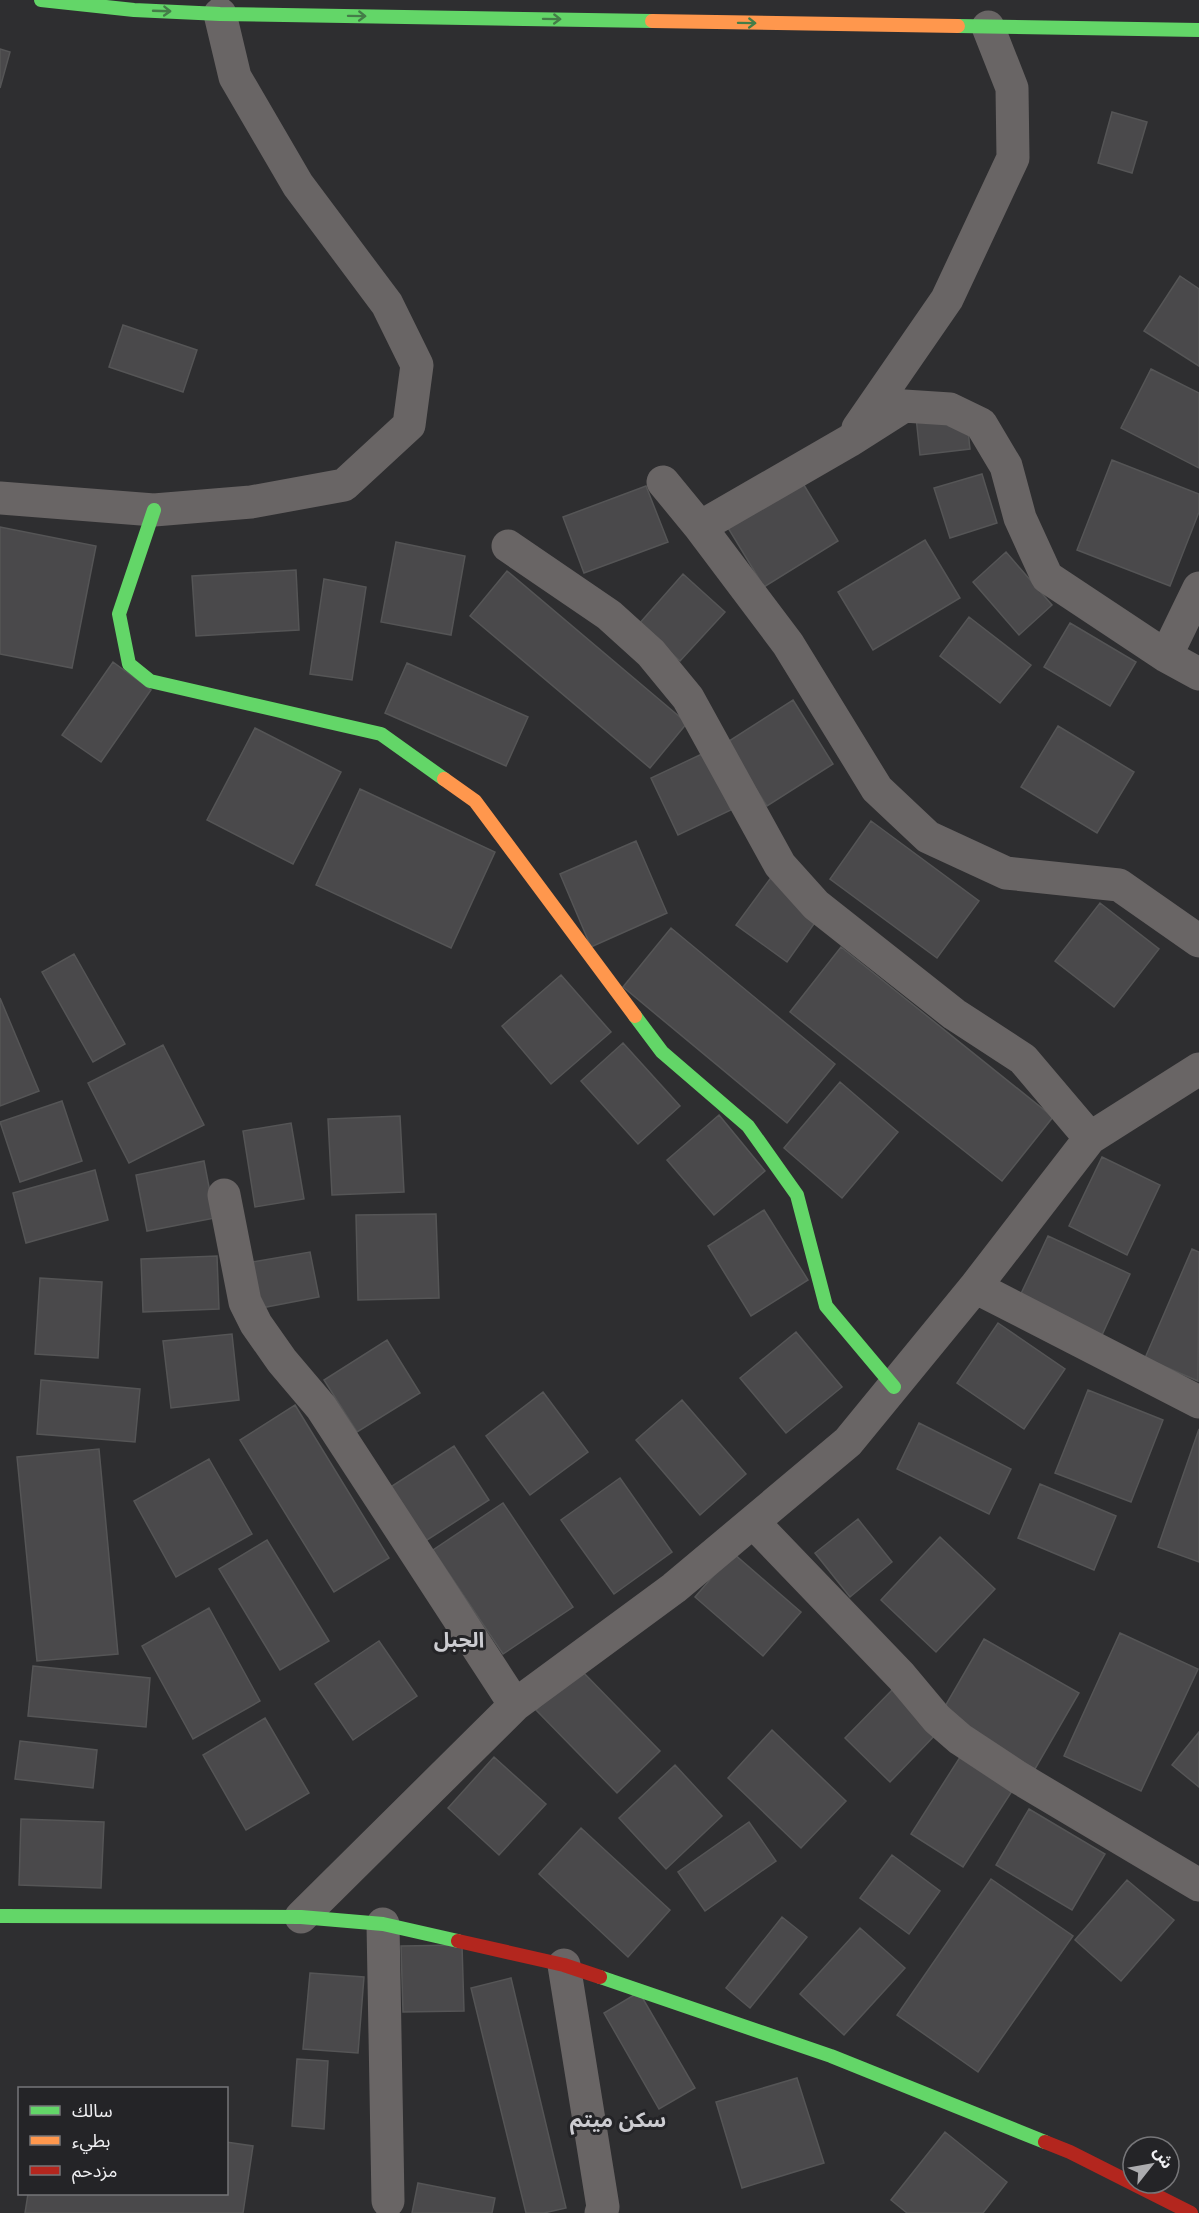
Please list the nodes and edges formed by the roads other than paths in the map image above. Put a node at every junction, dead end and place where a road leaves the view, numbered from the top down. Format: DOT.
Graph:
graph roads {
  1 [pos="42,0"];
  2 [pos="134,5"];
  3 [pos="220,14"];
  4 [pos="988,27"];
  5 [pos="1199,30"];
  6 [pos="849,441"];
  7 [pos="663,482"];
  8 [pos="0,498"];
  9 [pos="154,510"];
  10 [pos="700,527"];
  11 [pos="508,546"];
  12 [pos="1199,588"];
  13 [pos="1166,656"];
  14 [pos="1199,674"];
  15 [pos="1199,941"];
  16 [pos="1199,1069"];
  17 [pos="1090,1138"];
  18 [pos="224,1195"];
  19 [pos="975,1287"];
  20 [pos="894,1387"];
  21 [pos="1199,1402"];
  22 [pos="753,1522"];
  23 [pos="514,1705"];
  24 [pos="1199,1885"];
  25 [pos="0,1916"];
  26 [pos="302,1917"];
  27 [pos="383,1924"];
  28 [pos="564,1965"];
  29 [pos="388,2201"];
  30 [pos="601,2213"];
  31 [pos="1191,2213"];
  1 -- 2 [label="street"];
  2 -- 3 [label="street, one-way"];
  3 -- 4 [label="street, one-way"];
  3 -- 9 [label="street"];
  4 -- 5 [label="street"];
  4 -- 6 [label="street"];
  6 -- 10 [label="street"];
  6 -- 13 [label="street"];
  7 -- 10 [label="street"];
  8 -- 9 [label="street"];
  9 -- 20 [label="street"];
  10 -- 15 [label="street"];
  11 -- 17 [label="street"];
  12 -- 13 [label="street"];
  13 -- 14 [label="street"];
  16 -- 17 [label="street"];
  17 -- 19 [label="street"];
  18 -- 23 [label="street"];
  19 -- 20 [label="street"];
  19 -- 21 [label="street"];
  20 -- 22 [label="street"];
  22 -- 23 [label="street"];
  22 -- 24 [label="street"];
  23 -- 26 [label="street"];
  25 -- 26 [label="street"];
  26 -- 27 [label="street"];
  27 -- 28 [label="street"];
  27 -- 29 [label="street"];
  28 -- 30 [label="street"];
  28 -- 31 [label="street"];
}
